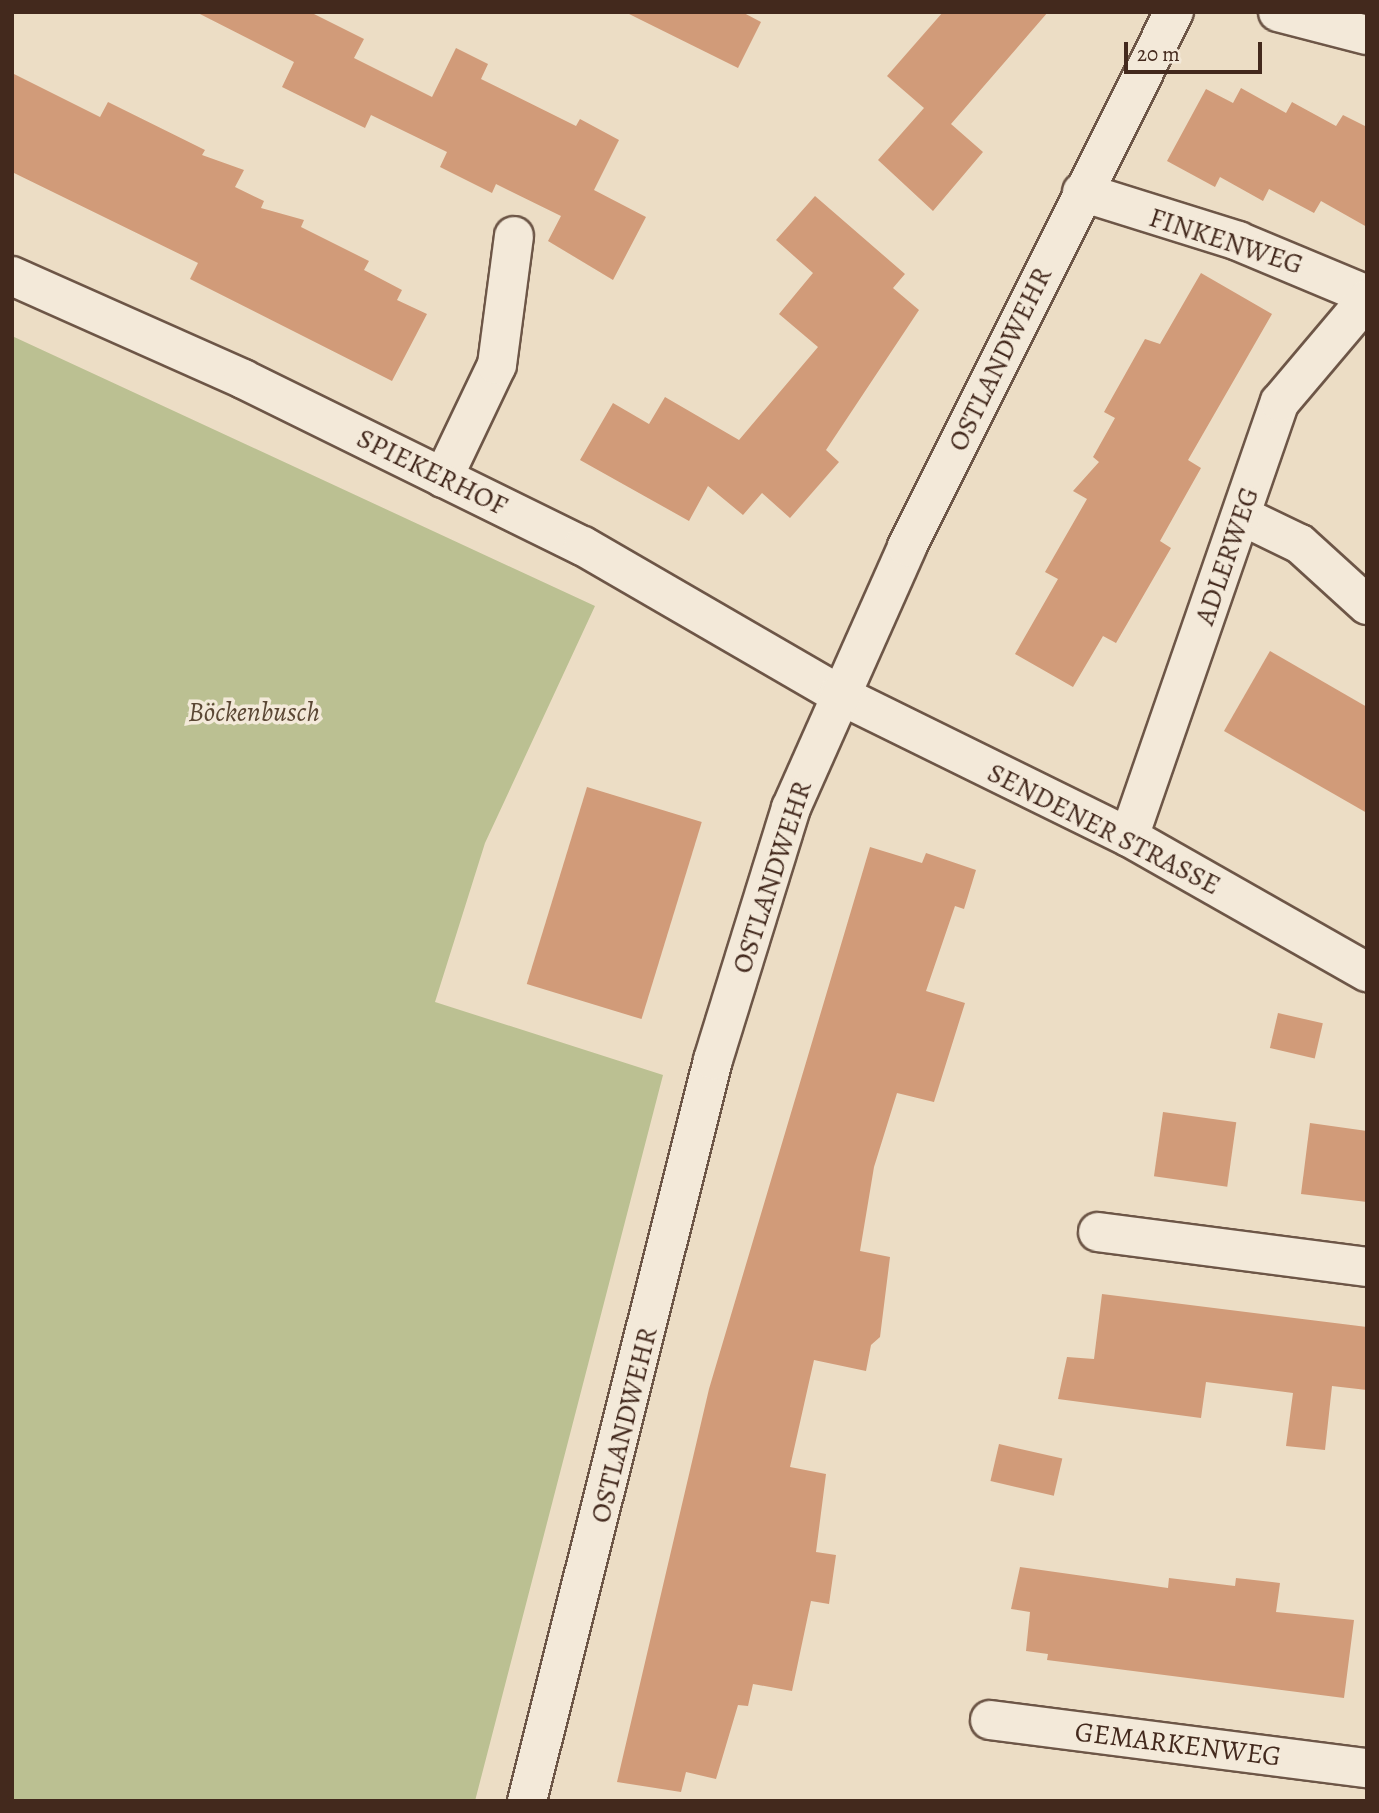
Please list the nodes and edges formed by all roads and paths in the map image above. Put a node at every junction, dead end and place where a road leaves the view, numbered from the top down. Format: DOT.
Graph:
graph roads {
  1 [pos="1174,12"];
  2 [pos="1278,12"];
  3 [pos="1367,35"];
  4 [pos="1082,192"];
  5 [pos="514,236"];
  6 [pos="12,276"];
  7 [pos="1367,297"];
  8 [pos="443,478"];
  9 [pos="1242,516"];
  10 [pos="1367,605"];
  11 [pos="838,694"];
  12 [pos="1129,837"];
  13 [pos="1367,972"];
  14 [pos="1098,1232"];
  15 [pos="1367,1267"];
  16 [pos="990,1720"];
  17 [pos="1367,1768"];
  18 [pos="527,1801"];
  1 -- 4 [label="street, OSTLANDWEHR"];
  2 -- 3 [label="street"];
  4 -- 7 [label="street, FINKENWEG"];
  4 -- 11 [label="street, OSTLANDWEHR"];
  5 -- 8 [label="street"];
  6 -- 8 [label="street, SPIEKERHOF"];
  7 -- 9 [label="street, ADLERWEG"];
  8 -- 11 [label="street, SPIEKERHOF"];
  9 -- 10 [label="street"];
  9 -- 12 [label="street, ADLERWEG"];
  11 -- 12 [label="street, SENDENER STRASSE"];
  11 -- 18 [label="street, OSTLANDWEHR"];
  12 -- 13 [label="street, SENDENER STRASSE"];
  14 -- 15 [label="street"];
  16 -- 17 [label="street, GEMARKENWEG"];
}
